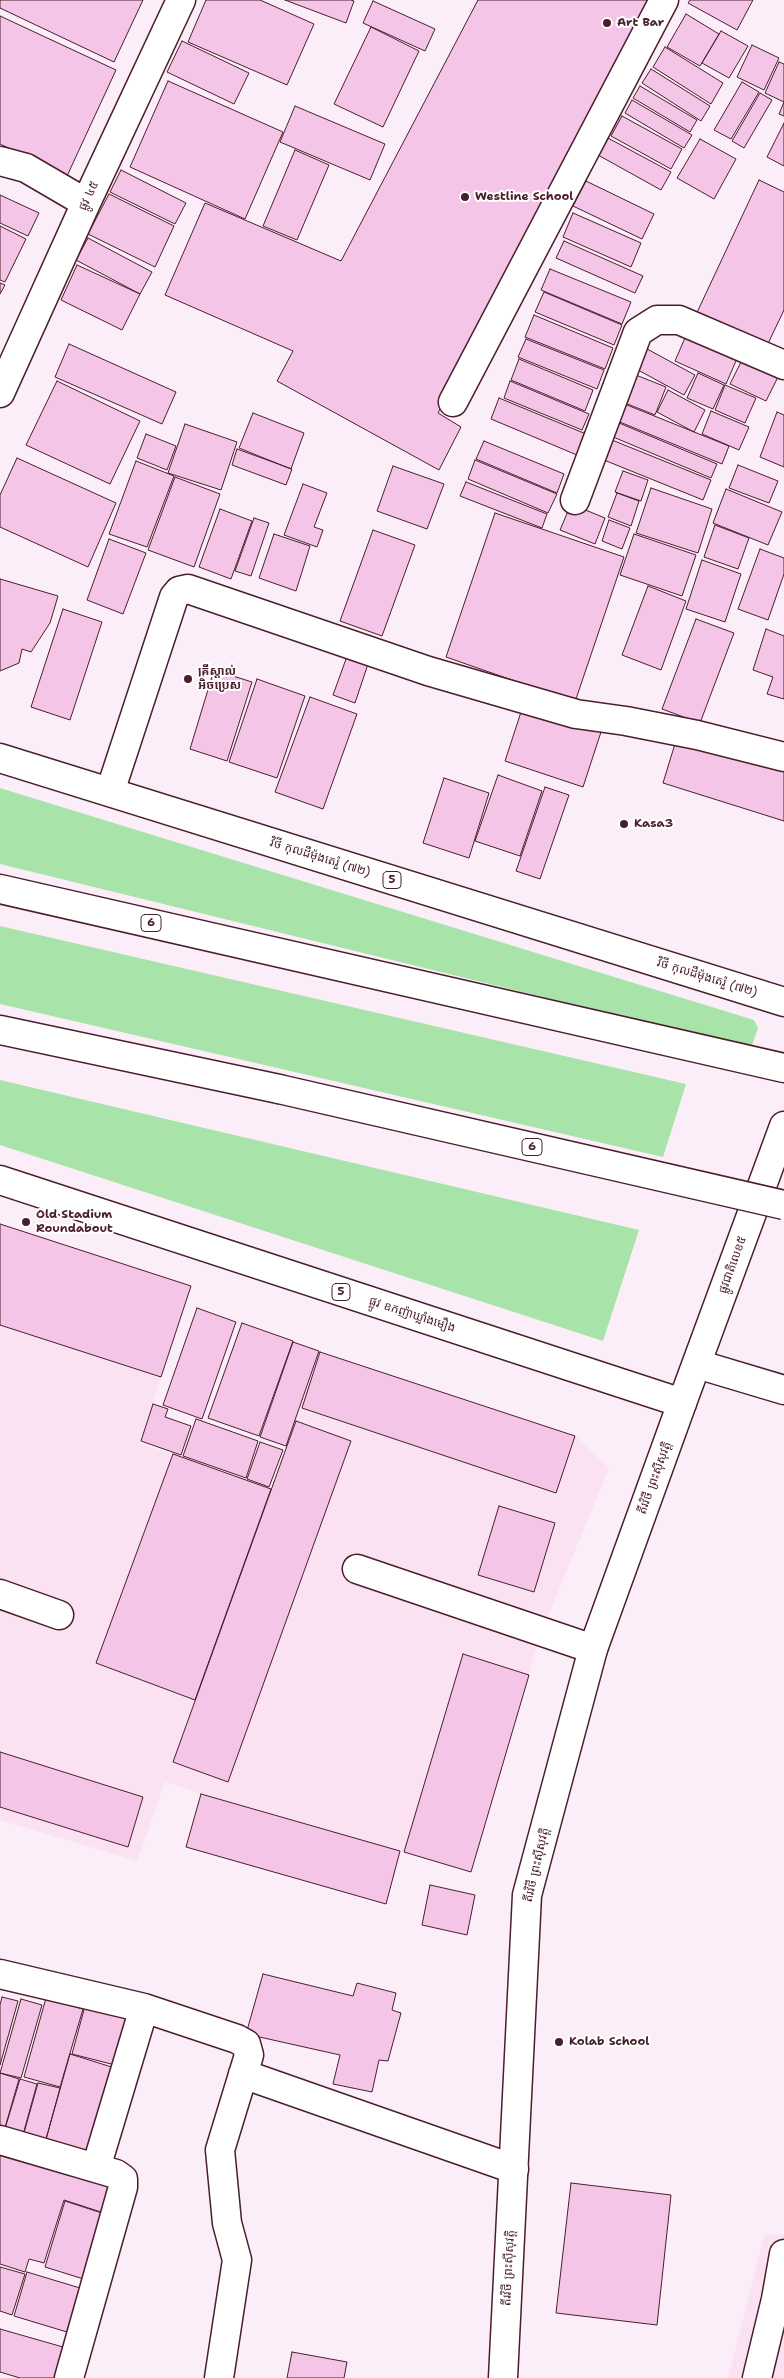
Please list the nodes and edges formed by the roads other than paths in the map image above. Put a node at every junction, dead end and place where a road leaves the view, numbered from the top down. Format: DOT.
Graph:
graph roads {
  1 [pos="181,0"];
  2 [pos="664,0"];
  3 [pos="0,161"];
  4 [pos="86,203"];
  5 [pos="784,365"];
  6 [pos="0,393"];
  7 [pos="453,402"];
  8 [pos="575,500"];
  9 [pos="784,757"];
  10 [pos="0,758"];
  11 [pos="110,792"];
  12 [pos="0,889"];
  13 [pos="784,1002"];
  14 [pos="0,1030"];
  15 [pos="784,1068"];
  16 [pos="784,1126"];
  17 [pos="0,1180"];
  18 [pos="784,1205"];
  19 [pos="697,1364"];
  20 [pos="784,1390"];
  21 [pos="682,1403"];
  22 [pos="357,1569"];
  23 [pos="0,1594"];
  24 [pos="59,1615"];
  25 [pos="593,1649"];
  26 [pos="0,1974"];
  27 [pos="144,2008"];
  28 [pos="244,2074"];
  29 [pos="0,2140"];
  30 [pos="96,2168"];
  31 [pos="514,2168"];
  32 [pos="784,2254"];
  33 [pos="69,2378"];
  34 [pos="219,2378"];
  35 [pos="503,2378"];
  36 [pos="757,2378"];
  1 -- 4 [label="main road, ផ្លូវ ៤៥"];
  2 -- 7 [label="main road"];
  3 -- 4 [label="main road"];
  4 -- 6 [label="main road, ផ្លូវ ៤៥"];
  5 -- 8 [label="main road"];
  9 -- 11 [label="main road"];
  10 -- 11 [label="main road, វិថី កុលដឺម៉ុងតេរ៉ួ (៧២) / 5"];
  11 -- 13 [label="main road, វិថី កុលដឺម៉ុងតេរ៉ួ (៧២) / 5"];
  12 -- 15 [label="main road, 6"];
  14 -- 18 [label="main road, 6, bridge"];
  16 -- 19 [label="main road, ផ្លូវជាតិលេខ៥"];
  17 -- 21 [label="main road, ផ្លូវ ឧកញ៉ាឃ្លាំងមឿង / 5"];
  19 -- 20 [label="main road"];
  19 -- 21 [label="main road, ផ្លូវជាតិលេខ៥"];
  21 -- 25 [label="main road, តីរវិថី ព្រះស៊ីសុវត្តិ"];
  22 -- 25 [label="main road"];
  23 -- 24 [label="main road"];
  25 -- 31 [label="main road, តីរវិថី ព្រះស៊ីសុវត្តិ"];
  26 -- 27 [label="main road"];
  27 -- 28 [label="main road"];
  27 -- 30 [label="main road"];
  28 -- 31 [label="main road"];
  28 -- 34 [label="main road"];
  29 -- 30 [label="main road"];
  30 -- 33 [label="main road"];
  31 -- 35 [label="main road, តីរវិថី ព្រះស៊ីសុវត្តិ"];
  32 -- 36 [label="main road"];
}
